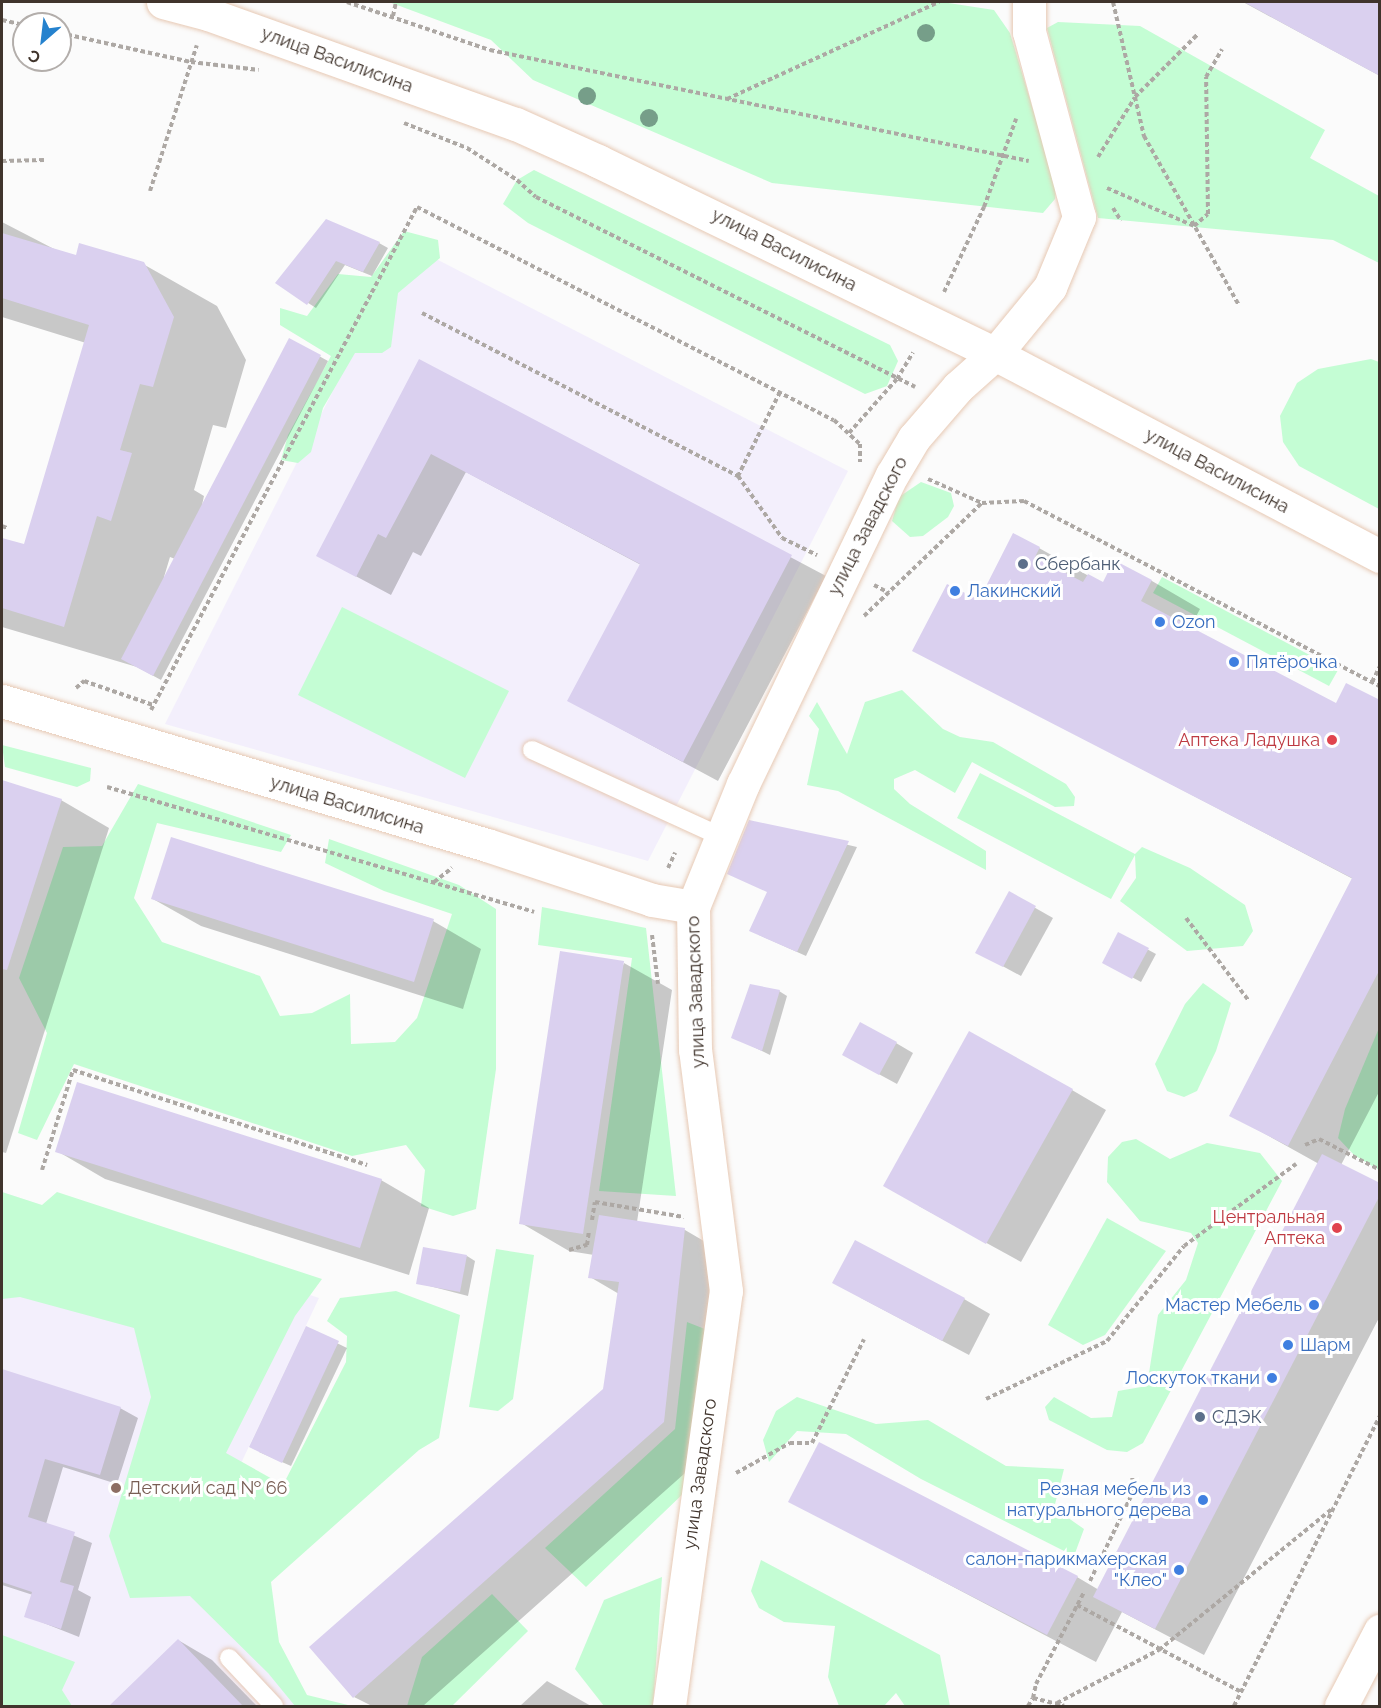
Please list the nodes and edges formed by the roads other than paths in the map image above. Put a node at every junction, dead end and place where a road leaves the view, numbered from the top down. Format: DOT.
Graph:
graph roads {
  1 [pos="163,2"];
  2 [pos="1029,2"];
  3 [pos="995,354"];
  4 [pos="1380,556"];
  5 [pos="2,701"];
  6 [pos="532,750"];
  7 [pos="722,837"];
  8 [pos="693,907"];
  9 [pos="1380,1631"];
  10 [pos="229,1658"];
  11 [pos="274,1707"];
  12 [pos="669,1707"];
  13 [pos="1341,1707"];
  1 -- 3 [label="street, улица Василисина"];
  2 -- 3 [label="street, улица Завадского"];
  3 -- 4 [label="street, улица Василисина"];
  3 -- 7 [label="street, улица Завадского"];
  5 -- 8 [label="street, улица Василисина"];
  6 -- 7 [label="lane"];
  7 -- 8 [label="street, улица Завадского"];
  8 -- 12 [label="street, улица Завадского"];
  9 -- 13 [label="street"];
  10 -- 11 [label="lane"];
}
